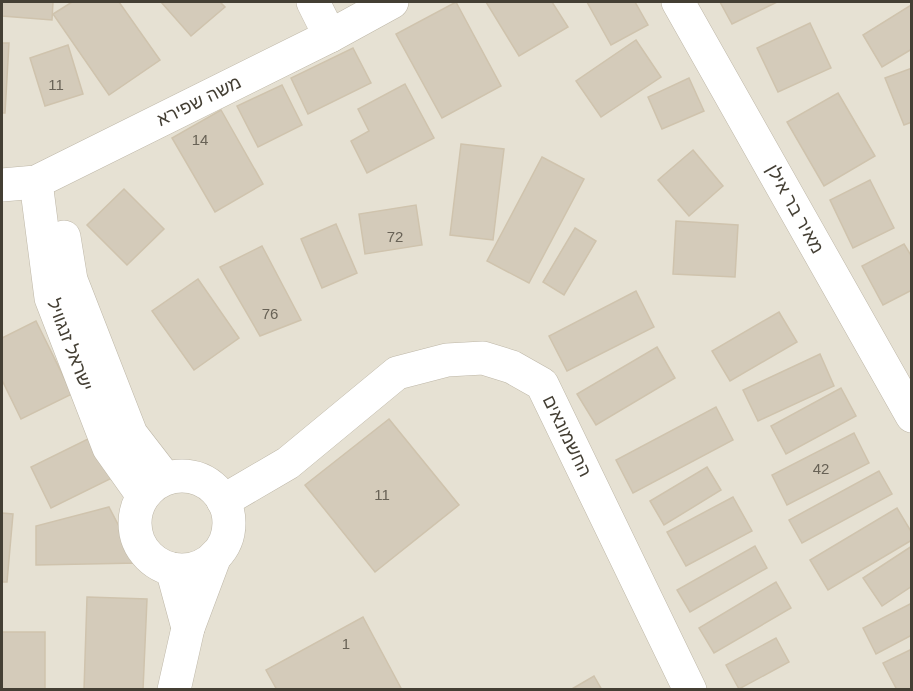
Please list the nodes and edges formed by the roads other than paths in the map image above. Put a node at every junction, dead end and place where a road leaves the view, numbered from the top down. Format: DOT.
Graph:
graph roads {
  1 [pos="313,2"];
  2 [pos="392,2"];
  3 [pos="678,2"];
  4 [pos="330,36"];
  5 [pos="45,177"];
  6 [pos="2,185"];
  7 [pos="912,416"];
  8 [pos="154,487"];
  9 [pos="223,501"];
  10 [pos="215,556"];
  11 [pos="172,569"];
  12 [pos="188,627"];
  13 [pos="174,690"];
  14 [pos="690,690"];
  1 -- 4 [label="street"];
  2 -- 4 [label="street, משה שפירא"];
  3 -- 7 [label="street, מאיר בר אילן"];
  4 -- 5 [label="street, משה שפירא"];
  5 -- 6 [label="street, משה שפירא"];
  5 -- 8 [label="street, ישראל זנגוויל"];
  8 -- 9 [label="street"];
  8 -- 11 [label="street"];
  9 -- 10 [label="street"];
  9 -- 14 [label="street, החשמונאים"];
  10 -- 11 [label="street"];
  10 -- 12 [label="street"];
  11 -- 12 [label="street"];
  12 -- 13 [label="street"];
}
